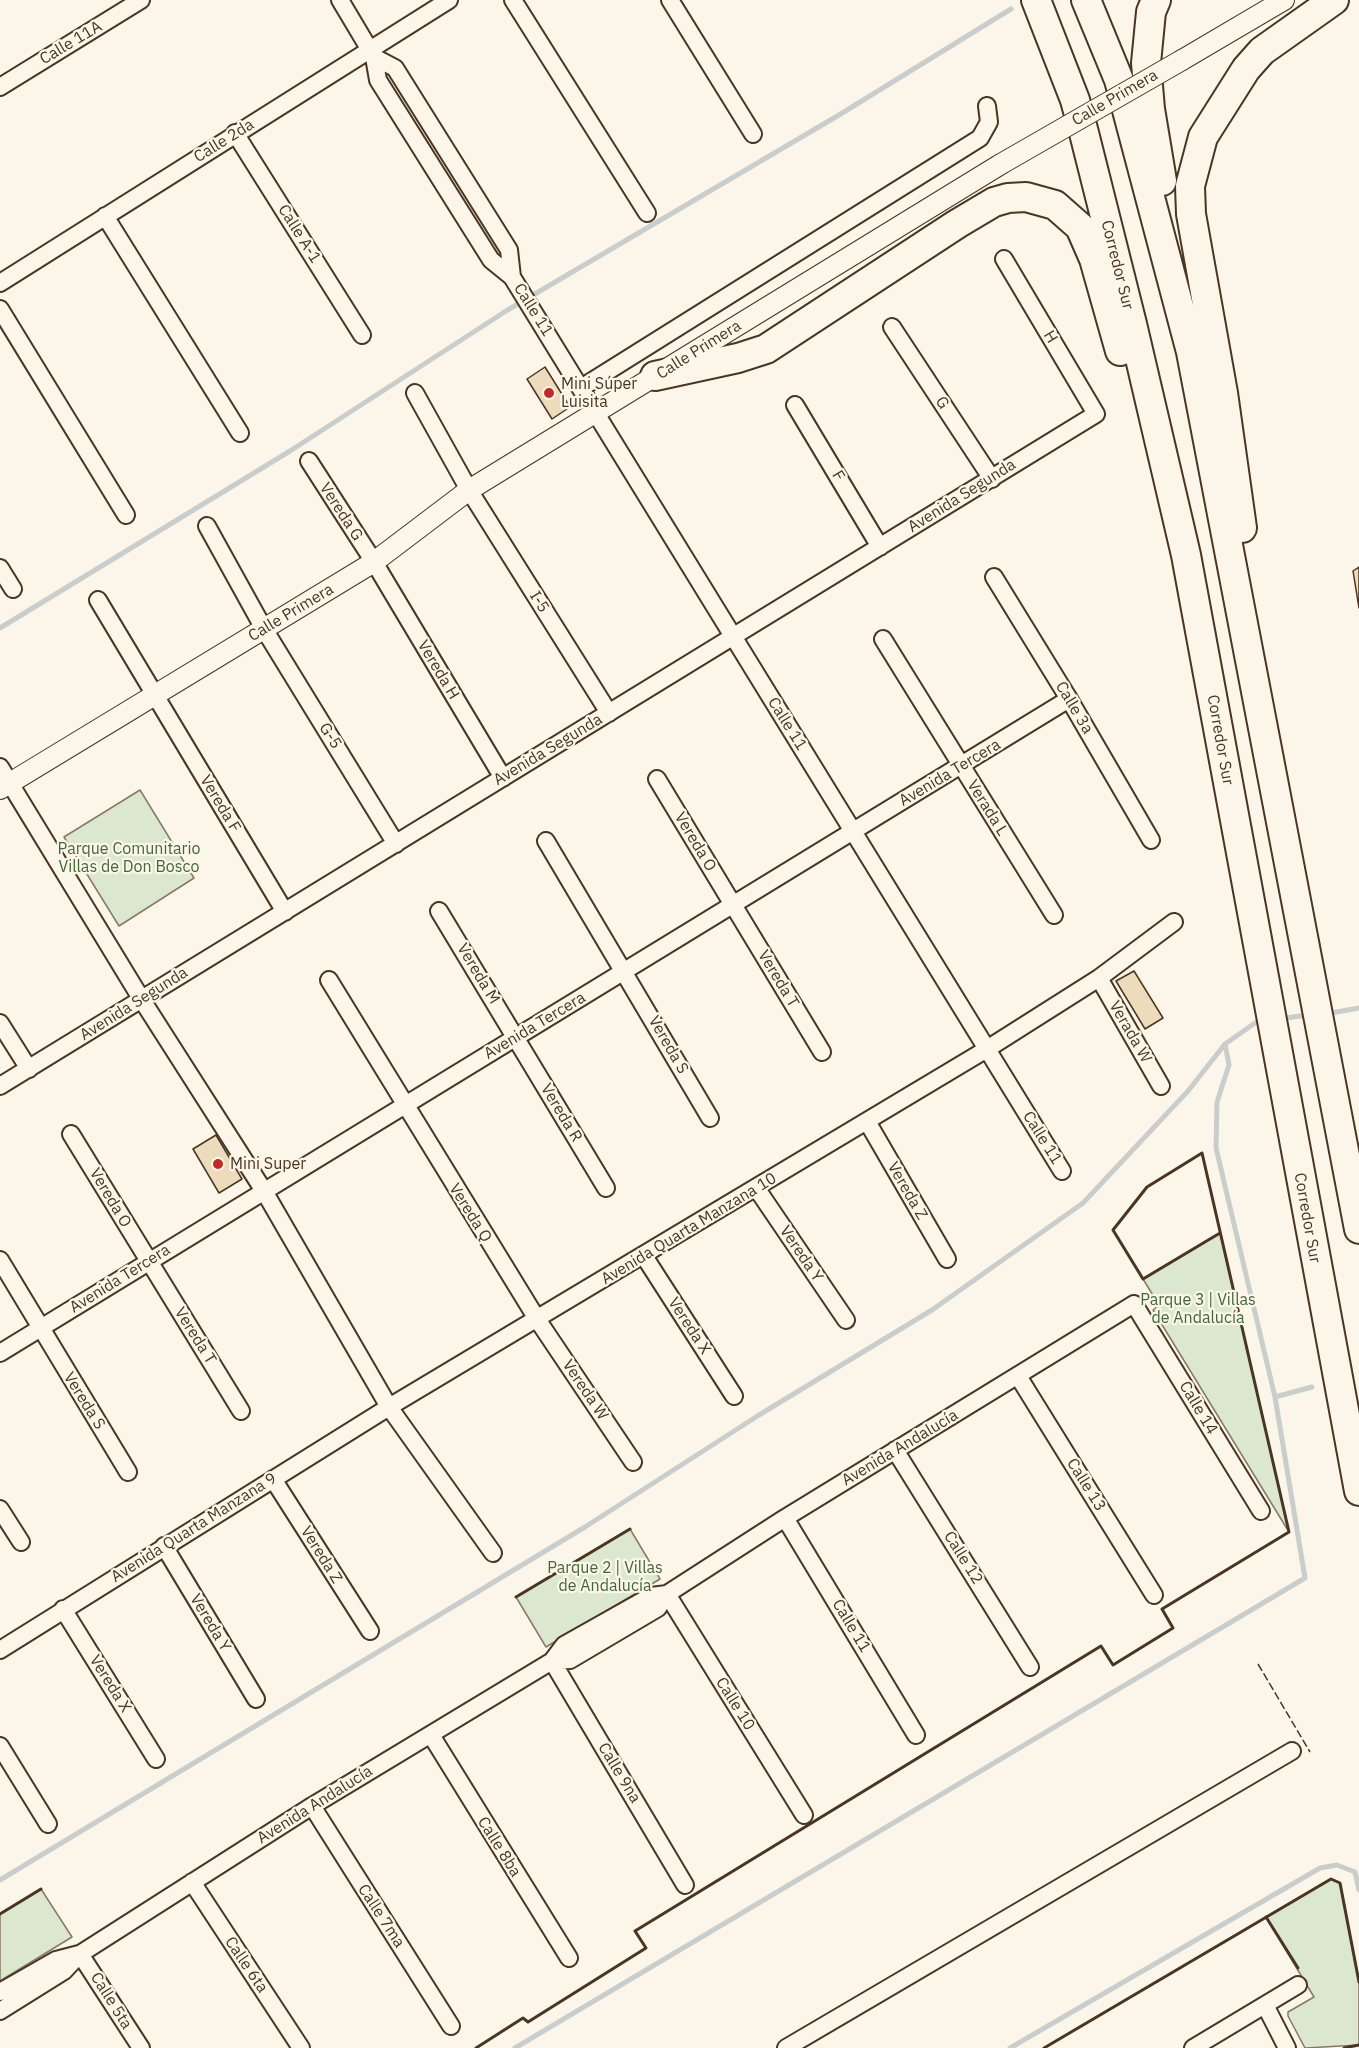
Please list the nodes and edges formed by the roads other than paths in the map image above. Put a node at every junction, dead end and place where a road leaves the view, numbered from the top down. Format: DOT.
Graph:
graph roads {
  1 [pos="141,0"];
  2 [pos="340,0"];
  3 [pos="449,0"];
  4 [pos="513,0"];
  5 [pos="670,0"];
  6 [pos="1036,0"];
  7 [pos="1086,0"];
  8 [pos="1156,0"];
  9 [pos="1284,0"];
  10 [pos="1334,0"];
  11 [pos="372,54"];
  12 [pos="0,87"];
  13 [pos="987,106"];
  14 [pos="235,134"];
  15 [pos="753,134"];
  16 [pos="455,165"];
  17 [pos="439,175"];
  18 [pos="647,213"];
  19 [pos="105,216"];
  20 [pos="1004,259"];
  21 [pos="0,283"];
  22 [pos="516,283"];
  23 [pos="0,309"];
  24 [pos="892,327"];
  25 [pos="362,335"];
  26 [pos="1191,352"];
  27 [pos="655,376"];
  28 [pos="581,388"];
  29 [pos="415,393"];
  30 [pos="795,405"];
  31 [pos="596,413"];
  32 [pos="1096,414"];
  33 [pos="240,433"];
  34 [pos="309,461"];
  35 [pos="992,478"];
  36 [pos="470,490"];
  37 [pos="126,515"];
  38 [pos="207,526"];
  39 [pos="880,547"];
  40 [pos="1186,555"];
  41 [pos="374,562"];
  42 [pos="0,568"];
  43 [pos="994,577"];
  44 [pos="13,589"];
  45 [pos="98,600"];
  46 [pos="264,629"];
  47 [pos="734,637"];
  48 [pos="883,639"];
  49 [pos="156,695"];
  50 [pos="1070,699"];
  51 [pos="609,713"];
  52 [pos="1265,730"];
  53 [pos="960,766"];
  54 [pos="503,778"];
  55 [pos="657,779"];
  56 [pos="3,780"];
  57 [pos="853,831"];
  58 [pos="1151,840"];
  59 [pos="546,841"];
  60 [pos="396,844"];
  61 [pos="733,905"];
  62 [pos="439,911"];
  63 [pos="285,912"];
  64 [pos="1054,915"];
  65 [pos="1174,922"];
  66 [pos="625,971"];
  67 [pos="1099,978"];
  68 [pos="329,980"];
  69 [pos="142,1000"];
  70 [pos="0,1023"];
  71 [pos="516,1038"];
  72 [pos="987,1049"];
  73 [pos="822,1052"];
  74 [pos="29,1069"];
  75 [pos="0,1086"];
  76 [pos="1161,1086"];
  77 [pos="404,1106"];
  78 [pos="710,1118"];
  79 [pos="868,1123"];
  80 [pos="71,1134"];
  81 [pos="1062,1171"];
  82 [pos="606,1188"];
  83 [pos="757,1189"];
  84 [pos="264,1191"];
  85 [pos="1359,1229"];
  86 [pos="644,1256"];
  87 [pos="947,1259"];
  88 [pos="0,1260"];
  89 [pos="149,1262"];
  90 [pos="1134,1304"];
  91 [pos="537,1319"];
  92 [pos="846,1320"];
  93 [pos="39,1329"];
  94 [pos="0,1353"];
  95 [pos="1017,1376"];
  96 [pos="734,1396"];
  97 [pos="390,1407"];
  98 [pos="241,1411"];
  99 [pos="895,1450"];
  100 [pos="633,1462"];
  101 [pos="128,1472"];
  102 [pos="273,1479"];
  103 [pos="1359,1491"];
  104 [pos="0,1509"];
  105 [pos="1261,1511"];
  106 [pos="785,1518"];
  107 [pos="21,1542"];
  108 [pos="164,1546"];
  109 [pos="493,1553"];
  110 [pos="667,1594"];
  111 [pos="1154,1594"];
  112 [pos="63,1609"];
  113 [pos="370,1631"];
  114 [pos="0,1650"];
  115 [pos="552,1661"];
  116 [pos="1030,1667"];
  117 [pos="256,1699"];
  118 [pos="431,1735"];
  119 [pos="916,1735"];
  120 [pos="0,1746"];
  121 [pos="1292,1751"];
  122 [pos="156,1759"];
  123 [pos="312,1806"];
  124 [pos="804,1815"];
  125 [pos="48,1824"];
  126 [pos="192,1882"];
  127 [pos="685,1885"];
  128 [pos="80,1954"];
  129 [pos="569,1958"];
  130 [pos="1298,1986"];
  131 [pos="0,1992"];
  132 [pos="1265,2005"];
  133 [pos="0,2011"];
  134 [pos="451,2026"];
  135 [pos="141,2048"];
  136 [pos="301,2048"];
  137 [pos="786,2048"];
  138 [pos="1193,2048"];
  139 [pos="1287,2048"];
  1 -- 12 [label="street, Calle 11A"];
  2 -- 11 [label="street, Calle 11"];
  3 -- 11 [label="street, Calle 2da"];
  4 -- 18 [label="street"];
  5 -- 15 [label="street"];
  6 -- 40 [label="highway, Corredor Sur"];
  7 -- 26 [label="highway"];
  8 -- 26 [label="highway"];
  9 -- 27 [label="street, Calle Primera, bridge"];
  10 -- 52 [label="highway"];
  11 -- 14 [label="street, Calle 2da"];
  11 -- 16 [label="street, Calle 11"];
  11 -- 17 [label="street, Calle 11"];
  13 -- 28 [label="street, Calle Primera"];
  14 -- 19 [label="street, Calle 2da"];
  14 -- 25 [label="street, Calle A-1"];
  16 -- 17 [label="street"];
  16 -- 22 [label="street, Calle 11"];
  17 -- 22 [label="street, Calle 11"];
  19 -- 21 [label="street, Calle 2da"];
  19 -- 33 [label="street"];
  20 -- 32 [label="street, H"];
  22 -- 28 [label="street, Calle 11"];
  23 -- 37 [label="street"];
  24 -- 35 [label="street, G"];
  26 -- 52 [label="highway"];
  27 -- 31 [label="street, Calle Primera"];
  27 -- 40 [label="highway"];
  28 -- 31 [label="street, Calle 11"];
  29 -- 36 [label="street, I-5"];
  30 -- 39 [label="street, F"];
  31 -- 36 [label="street, Calle Primera"];
  31 -- 47 [label="street, Calle 11"];
  32 -- 35 [label="street, Avenida Segunda"];
  34 -- 41 [label="street, Vereda G"];
  35 -- 39 [label="street, Avenida Segunda"];
  36 -- 41 [label="street, Calle Primera"];
  36 -- 51 [label="street, I-5"];
  38 -- 46 [label="street, G-5"];
  39 -- 47 [label="street, Avenida Segunda"];
  40 -- 103 [label="highway, Corredor Sur"];
  41 -- 46 [label="street, Calle Primera"];
  41 -- 54 [label="street, Vereda H"];
  42 -- 44 [label="street"];
  43 -- 50 [label="street, Calle 3a"];
  45 -- 49 [label="street, Vereda F"];
  46 -- 49 [label="street, Calle Primera"];
  46 -- 60 [label="street, G-5"];
  47 -- 51 [label="street, Avenida Segunda"];
  47 -- 57 [label="street, Calle 11"];
  48 -- 53 [label="street, Verada L"];
  49 -- 56 [label="street, Calle Primera"];
  49 -- 63 [label="street, Vereda F"];
  50 -- 53 [label="street, Avenida Tercera"];
  50 -- 58 [label="street, Calle 3a"];
  51 -- 54 [label="street, Avenida Segunda"];
  52 -- 85 [label="highway"];
  53 -- 57 [label="street, Avenida Tercera"];
  53 -- 64 [label="street, Verada L"];
  54 -- 60 [label="street, Avenida Segunda"];
  55 -- 61 [label="street, Vereda O"];
  56 -- 69 [label="street"];
  57 -- 61 [label="street, Avenida Tercera"];
  57 -- 72 [label="street, Calle 11"];
  59 -- 66 [label="street, Vereda S"];
  60 -- 63 [label="street, Avenida Segunda"];
  61 -- 66 [label="street, Avenida Tercera"];
  61 -- 73 [label="street, Vereda T"];
  62 -- 71 [label="street, Vereda M"];
  63 -- 69 [label="street, Avenida Segunda"];
  65 -- 67 [label="street, Avenida Quarta Manzana 10"];
  66 -- 71 [label="street, Avenida Tercera"];
  66 -- 78 [label="street, Vereda S"];
  67 -- 72 [label="street, Avenida Quarta Manzana 10"];
  67 -- 76 [label="street, Verada W"];
  68 -- 77 [label="street, Vereda Q"];
  69 -- 74 [label="street, Avenida Segunda"];
  69 -- 84 [label="street"];
  70 -- 74 [label="street"];
  71 -- 77 [label="street, Avenida Tercera"];
  71 -- 82 [label="street, Vereda R"];
  72 -- 79 [label="street, Avenida Quarta Manzana 10"];
  72 -- 81 [label="street, Calle 11"];
  74 -- 75 [label="street, Avenida Segunda"];
  77 -- 84 [label="street, Avenida Tercera"];
  77 -- 91 [label="street, Vereda Q"];
  79 -- 83 [label="street, Avenida Quarta Manzana 10"];
  79 -- 87 [label="street, Vereda Z"];
  80 -- 89 [label="street, Vereda O"];
  83 -- 86 [label="street, Avenida Quarta Manzana 10"];
  83 -- 92 [label="street, Vereda Y"];
  84 -- 89 [label="street, Avenida Tercera"];
  84 -- 97 [label="street"];
  86 -- 91 [label="street, Avenida Quarta Manzana 10"];
  86 -- 96 [label="street, Vereda X"];
  88 -- 93 [label="street"];
  89 -- 93 [label="street, Avenida Tercera"];
  89 -- 98 [label="street, Vereda T"];
  90 -- 95 [label="street, Avenida Andalucía"];
  90 -- 105 [label="street, Calle 14"];
  91 -- 97 [label="street, Avenida Quarta Manzana 10"];
  91 -- 100 [label="street, Vereda W"];
  93 -- 94 [label="street, Avenida Tercera"];
  93 -- 101 [label="street, Vereda S"];
  95 -- 99 [label="street, Avenida Andalucía"];
  95 -- 111 [label="street, Calle 13"];
  97 -- 102 [label="street, Avenida Quarta Manzana 9"];
  97 -- 109 [label="street"];
  99 -- 106 [label="street, Avenida Andalucía"];
  99 -- 116 [label="street, Calle 12"];
  102 -- 108 [label="street, Avenida Quarta Manzana 9"];
  102 -- 113 [label="street, Vereda Z"];
  104 -- 107 [label="street"];
  106 -- 110 [label="street, Avenida Andalucía"];
  106 -- 119 [label="street, Calle 11"];
  108 -- 112 [label="street, Avenida Quarta Manzana 9"];
  108 -- 117 [label="street, Vereda Y"];
  110 -- 115 [label="street, Avenida Andalucía"];
  110 -- 124 [label="street, Calle 10"];
  112 -- 114 [label="street, Avenida Quarta Manzana 9"];
  112 -- 122 [label="street, Vereda X"];
  115 -- 118 [label="street, Avenida Andalucía"];
  115 -- 127 [label="street, Calle 9na"];
  118 -- 123 [label="street, Avenida Andalucía"];
  118 -- 129 [label="street, Calle 8ba"];
  120 -- 125 [label="street"];
  121 -- 137 [label="street"];
  123 -- 126 [label="street, Avenida Andalucía"];
  123 -- 134 [label="street, Calle 7ma"];
  126 -- 128 [label="street, Avenida Andalucía"];
  126 -- 136 [label="street, Calle 6ta"];
  128 -- 131 [label="street, Avenida Andalucía"];
  128 -- 133 [label="street, Avenida Andalucía"];
  128 -- 135 [label="street, Calle 5ta"];
  130 -- 132 [label="street"];
  132 -- 138 [label="street"];
  132 -- 139 [label="street"];
}
